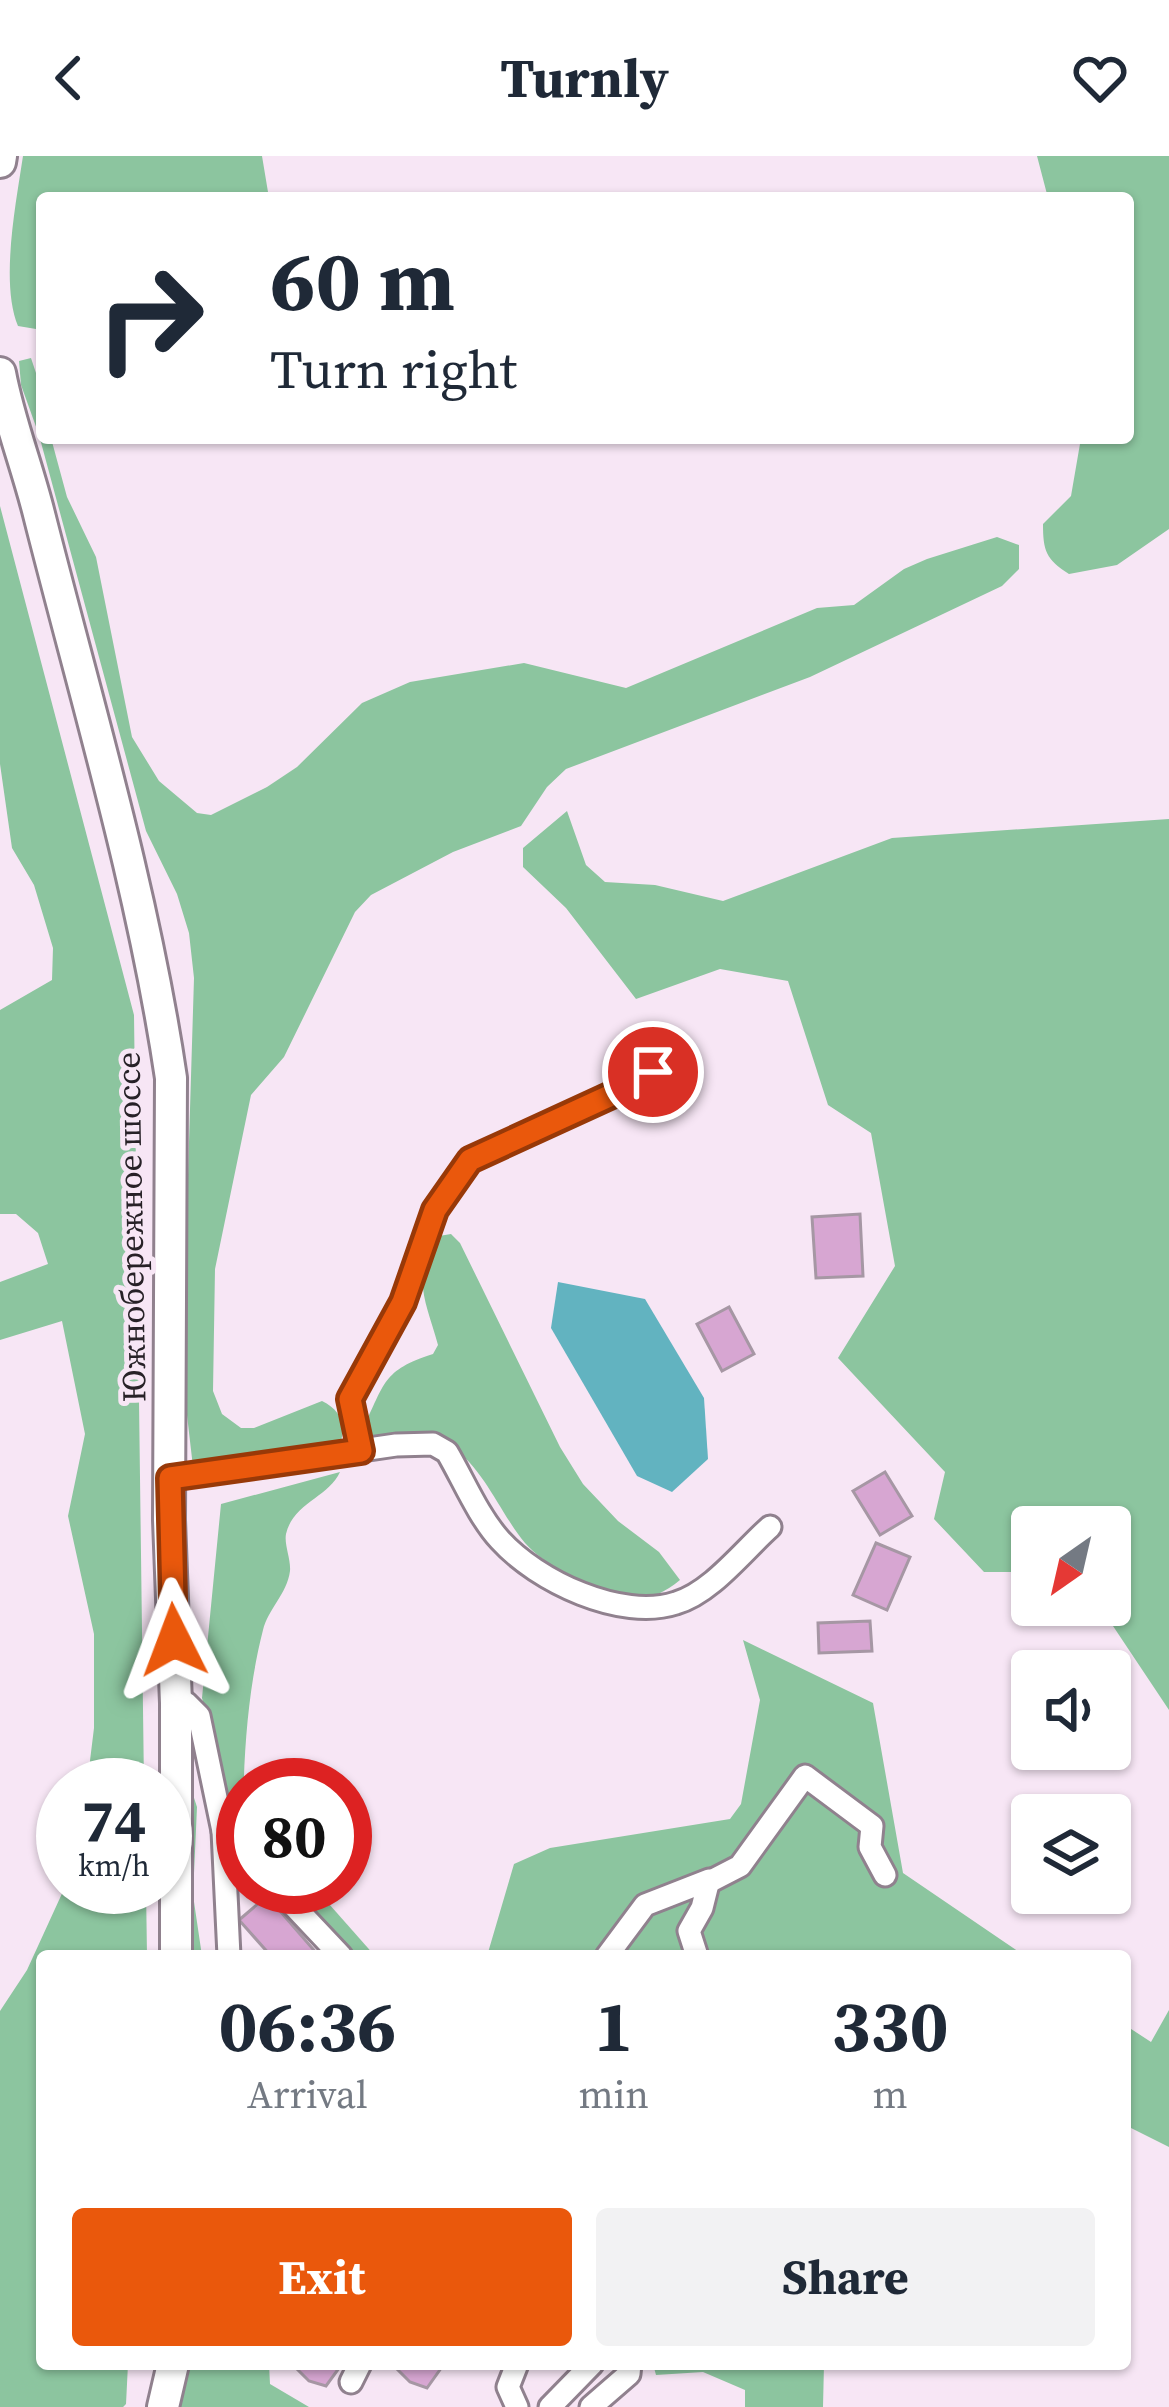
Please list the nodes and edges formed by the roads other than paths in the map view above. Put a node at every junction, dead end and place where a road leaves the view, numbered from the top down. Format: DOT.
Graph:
graph roads {
  1 [pos="0,373"];
  2 [pos="4,431"];
  3 [pos="653,1072"];
  4 [pos="160,1264"];
  5 [pos="361,1451"];
  6 [pos="170,1478"];
  7 [pos="770,1527"];
  8 [pos="166,1700"];
  9 [pos="159,1758"];
  10 [pos="216,1797"];
  11 [pos="885,1875"];
  12 [pos="709,1882"];
  13 [pos="158,1914"];
  14 [pos="227,1914"];
  15 [pos="301,1914"];
  16 [pos="158,1950"];
  17 [pos="176,1950"];
  18 [pos="229,1950"];
  19 [pos="335,1950"];
  20 [pos="611,1950"];
  21 [pos="695,1950"];
  22 [pos="168,2370"];
  23 [pos="515,2370"];
  24 [pos="586,2370"];
  25 [pos="629,2370"];
  26 [pos="160,2407"];
  27 [pos="517,2407"];
  28 [pos="550,2407"];
  29 [pos="591,2407"];
  1 -- 2 [label="highway, Южнобережное шоссе"];
  2 -- 4 [label="highway, Южнобережное шоссе"];
  3 -- 5 [label="street"];
  4 -- 6 [label="highway, Южнобережное шоссе"];
  4 -- 8 [label="highway, Южнобережное шоссе"];
  5 -- 6 [label="street"];
  5 -- 7 [label="street"];
  6 -- 8 [label="highway, Южнобережное шоссе"];
  8 -- 9 [label="highway, Южнобережное шоссе"];
  8 -- 10 [label="street"];
  8 -- 17 [label="highway, Южнобережное шоссе"];
  11 -- 12 [label="street"];
  12 -- 20 [label="street"];
  12 -- 21 [label="street"];
  13 -- 16 [label="highway"];
  14 -- 18 [label="street"];
  15 -- 19 [label="street"];
  22 -- 26 [label="highway"];
  23 -- 27 [label="street"];
  24 -- 28 [label="street"];
  25 -- 29 [label="street"];
}
